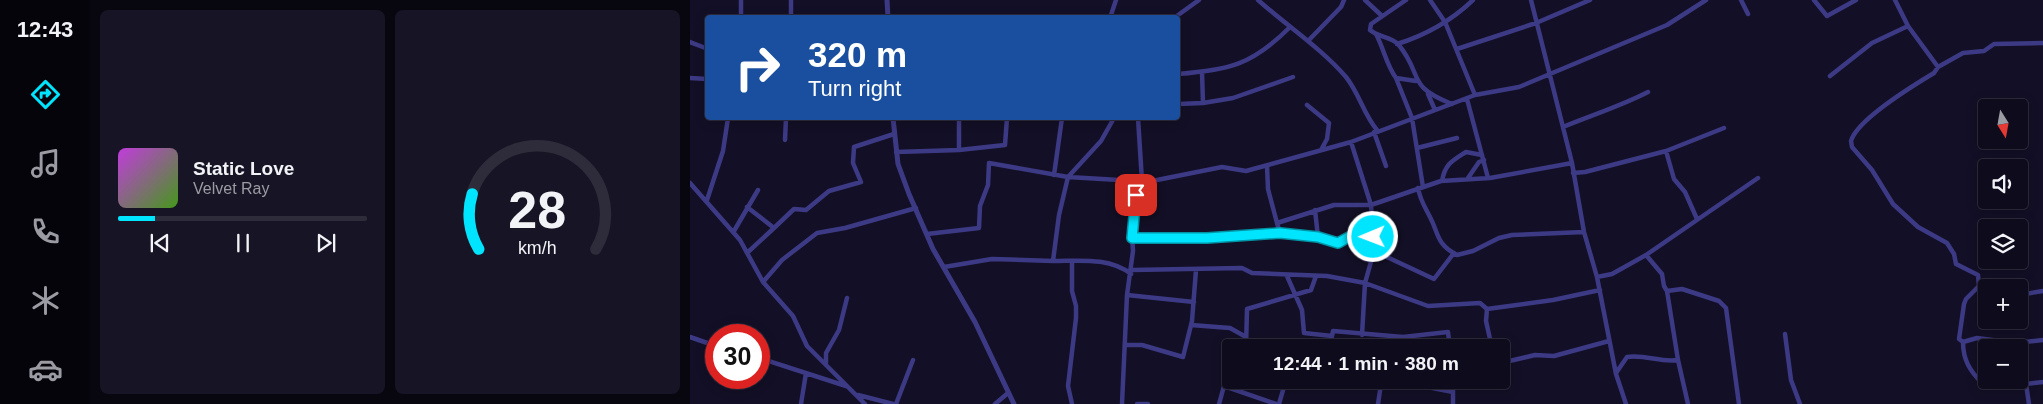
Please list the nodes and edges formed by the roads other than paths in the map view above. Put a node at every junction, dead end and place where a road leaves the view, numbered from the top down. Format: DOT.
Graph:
graph roads {
  1 [pos="741,0"];
  2 [pos="791,0"];
  3 [pos="886,0"];
  4 [pos="1116,0"];
  5 [pos="1200,0"];
  6 [pos="1258,0"];
  7 [pos="1344,0"];
  8 [pos="1365,0"];
  9 [pos="1406,0"];
  10 [pos="1430,0"];
  11 [pos="1474,0"];
  12 [pos="1531,0"];
  13 [pos="1590,0"];
  14 [pos="1706,0"];
  15 [pos="1741,0"];
  16 [pos="1814,0"];
  17 [pos="1856,0"];
  18 [pos="1895,0"];
  19 [pos="1748,14"];
  20 [pos="741,15"];
  21 [pos="790,15"];
  22 [pos="888,15"];
  23 [pos="1111,15"];
  24 [pos="1178,15"];
  25 [pos="1381,15"];
  26 [pos="1445,22"];
  27 [pos="1536,23"];
  28 [pos="1908,26"];
  29 [pos="1289,28"];
  30 [pos="1376,34"];
  31 [pos="1308,41"];
  32 [pos="690,42"];
  33 [pos="2043,42"];
  34 [pos="1396,43"];
  35 [pos="1382,46"];
  36 [pos="705,48"];
  37 [pos="1457,49"];
  38 [pos="1938,67"];
  39 [pos="1202,72"];
  40 [pos="1180,74"];
  41 [pos="1549,75"];
  42 [pos="1830,76"];
  43 [pos="1293,77"];
  44 [pos="690,78"];
  45 [pos="1396,78"];
  46 [pos="705,79"];
  47 [pos="1416,81"];
  48 [pos="1648,92"];
  49 [pos="1428,94"];
  50 [pos="1475,95"];
  51 [pos="1467,99"];
  52 [pos="1203,103"];
  53 [pos="1180,104"];
  54 [pos="1452,104"];
  55 [pos="1307,105"];
  56 [pos="1435,110"];
  57 [pos="1412,118"];
  58 [pos="728,120"];
  59 [pos="786,120"];
  60 [pos="893,120"];
  61 [pos="958,120"];
  62 [pos="1007,120"];
  63 [pos="1062,120"];
  64 [pos="1113,120"];
  65 [pos="1138,120"];
  66 [pos="1563,127"];
  67 [pos="1724,128"];
  68 [pos="1376,131"];
  69 [pos="894,134"];
  70 [pos="1457,138"];
  71 [pos="785,140"];
  72 [pos="1351,142"];
  73 [pos="1417,148"];
  74 [pos="959,150"];
  75 [pos="1321,150"];
  76 [pos="896,152"];
  77 [pos="1666,152"];
  78 [pos="1483,158"];
  79 [pos="1572,163"];
  80 [pos="1267,166"];
  81 [pos="1386,166"];
  82 [pos="1573,172"];
  83 [pos="1054,175"];
  84 [pos="1068,177"];
  85 [pos="1488,178"];
  86 [pos="1758,178"];
  87 [pos="1466,179"];
  88 [pos="1139,181"];
  89 [pos="1442,181"];
  90 [pos="690,183"];
  91 [pos="1420,188"];
  92 [pos="758,190"];
  93 [pos="707,200"];
  94 [pos="1371,205"];
  95 [pos="747,207"];
  96 [pos="916,208"];
  97 [pos="1315,210"];
  98 [pos="1697,219"];
  99 [pos="1277,223"];
  100 [pos="774,228"];
  101 [pos="734,231"];
  102 [pos="1584,232"];
  103 [pos="1280,233"];
  104 [pos="927,234"];
  105 [pos="1318,237"];
  106 [pos="1373,237"];
  107 [pos="1132,238"];
  108 [pos="1374,251"];
  109 [pos="747,253"];
  110 [pos="1454,253"];
  111 [pos="1646,255"];
  112 [pos="1053,261"];
  113 [pos="1072,261"];
  114 [pos="944,267"];
  115 [pos="1196,270"];
  116 [pos="1132,272"];
  117 [pos="1287,276"];
  118 [pos="1316,276"];
  119 [pos="1597,277"];
  120 [pos="763,282"];
  121 [pos="1366,283"];
  122 [pos="1600,290"];
  123 [pos="2043,290"];
  124 [pos="1667,291"];
  125 [pos="1296,293"];
  126 [pos="2028,293"];
  127 [pos="1127,295"];
  128 [pos="847,298"];
  129 [pos="1194,302"];
  130 [pos="1487,309"];
  131 [pos="1191,325"];
  132 [pos="1785,334"];
  133 [pos="1362,335"];
  134 [pos="690,336"];
  135 [pos="1246,336"];
  136 [pos="1332,336"];
  137 [pos="1332,339"];
  138 [pos="1449,339"];
  139 [pos="1490,339"];
  140 [pos="2043,340"];
  141 [pos="1609,341"];
  142 [pos="705,342"];
  143 [pos="1963,342"];
  144 [pos="1126,345"];
  145 [pos="913,360"];
  146 [pos="1678,360"];
  147 [pos="1510,361"];
  148 [pos="770,362"];
  149 [pos="826,363"];
  150 [pos="806,373"];
  151 [pos="1616,374"];
  152 [pos="1978,379"];
  153 [pos="2043,382"];
  154 [pos="2028,384"];
  155 [pos="847,386"];
  156 [pos="1283,389"];
  157 [pos="2027,389"];
  158 [pos="1453,392"];
  159 [pos="1008,393"];
  160 [pos="858,395"];
  161 [pos="801,404"];
  162 [pos="865,404"];
  163 [pos="895,404"];
  164 [pos="995,404"];
  165 [pos="1014,404"];
  166 [pos="1072,404"];
  167 [pos="1122,404"];
  168 [pos="1137,404"];
  169 [pos="1148,404"];
  170 [pos="1219,404"];
  171 [pos="1278,404"];
  172 [pos="1378,404"];
  173 [pos="1453,404"];
  174 [pos="1626,404"];
  175 [pos="1688,404"];
  176 [pos="1739,404"];
  177 [pos="1800,404"];
  178 [pos="2029,404"];
  1 -- 20 [label="street"];
  2 -- 21 [label="street"];
  3 -- 22 [label="street"];
  4 -- 23 [label="street"];
  5 -- 24 [label="street"];
  6 -- 29 [label="street"];
  7 -- 31 [label="street"];
  8 -- 25 [label="street"];
  9 -- 25 [label="street"];
  10 -- 26 [label="street"];
  11 -- 26 [label="street"];
  12 -- 27 [label="street"];
  13 -- 27 [label="street"];
  14 -- 41 [label="street"];
  15 -- 19 [label="street"];
  16 -- 17 [label="street"];
  18 -- 28 [label="street"];
  25 -- 30 [label="street"];
  26 -- 34 [label="street"];
  26 -- 37 [label="street"];
  27 -- 37 [label="street"];
  27 -- 41 [label="street"];
  28 -- 38 [label="street"];
  28 -- 42 [label="street"];
  29 -- 31 [label="street"];
  29 -- 39 [label="street"];
  30 -- 34 [label="street"];
  30 -- 35 [label="street"];
  31 -- 68 [label="street"];
  32 -- 36 [label="street"];
  33 -- 38 [label="street"];
  34 -- 35 [label="street"];
  34 -- 47 [label="street"];
  35 -- 45 [label="street"];
  37 -- 50 [label="street"];
  38 -- 143 [label="street"];
  39 -- 40 [label="street"];
  39 -- 52 [label="street"];
  41 -- 50 [label="street"];
  41 -- 66 [label="street"];
  43 -- 52 [label="street"];
  44 -- 46 [label="street"];
  45 -- 47 [label="street"];
  45 -- 57 [label="street"];
  47 -- 49 [label="street"];
  48 -- 66 [label="street"];
  49 -- 54 [label="street"];
  49 -- 56 [label="street"];
  50 -- 51 [label="street"];
  51 -- 54 [label="street"];
  51 -- 78 [label="street"];
  52 -- 53 [label="street"];
  54 -- 56 [label="street"];
  55 -- 75 [label="street"];
  56 -- 57 [label="street"];
  57 -- 68 [label="street"];
  57 -- 73 [label="street"];
  58 -- 93 [label="street"];
  59 -- 71 [label="street"];
  60 -- 69 [label="street"];
  61 -- 74 [label="street"];
  62 -- 74 [label="street"];
  63 -- 83 [label="street"];
  64 -- 84 [label="street"];
  65 -- 88 [label="street"];
  66 -- 79 [label="street"];
  67 -- 77 [label="street"];
  68 -- 72 [label="street"];
  68 -- 81 [label="street"];
  69 -- 76 [label="street"];
  69 -- 100 [label="street"];
  70 -- 73 [label="street"];
  72 -- 75 [label="street"];
  72 -- 94 [label="street"];
  73 -- 91 [label="street"];
  74 -- 76 [label="street"];
  75 -- 80 [label="street"];
  76 -- 96 [label="street"];
  77 -- 82 [label="street"];
  77 -- 98 [label="street"];
  78 -- 85 [label="street"];
  78 -- 87 [label="street"];
  78 -- 89 [label="street"];
  79 -- 82 [label="street"];
  79 -- 85 [label="street"];
  80 -- 88 [label="street"];
  80 -- 99 [label="street"];
  82 -- 102 [label="street"];
  83 -- 84 [label="street"];
  83 -- 104 [label="street"];
  84 -- 88 [label="street"];
  84 -- 112 [label="street"];
  85 -- 87 [label="street"];
  86 -- 98 [label="street"];
  87 -- 89 [label="street"];
  88 -- 107 [label="street"];
  89 -- 91 [label="street"];
  90 -- 93 [label="street"];
  91 -- 94 [label="street"];
  91 -- 110 [label="street"];
  92 -- 95 [label="street"];
  93 -- 101 [label="street"];
  94 -- 97 [label="street"];
  94 -- 106 [label="street"];
  95 -- 100 [label="street"];
  95 -- 101 [label="street"];
  96 -- 104 [label="street"];
  96 -- 120 [label="street"];
  97 -- 99 [label="street"];
  97 -- 105 [label="street"];
  98 -- 111 [label="street"];
  99 -- 103 [label="street"];
  100 -- 109 [label="street"];
  101 -- 109 [label="street"];
  102 -- 110 [label="street"];
  102 -- 119 [label="street"];
  103 -- 105 [label="street"];
  103 -- 107 [label="street"];
  104 -- 114 [label="street"];
  105 -- 106 [label="street"];
  106 -- 108 [label="street"];
  107 -- 116 [label="street"];
  108 -- 110 [label="street"];
  108 -- 121 [label="street"];
  109 -- 120 [label="street"];
  111 -- 119 [label="street"];
  111 -- 124 [label="street"];
  112 -- 113 [label="street"];
  112 -- 114 [label="street"];
  113 -- 116 [label="street"];
  113 -- 166 [label="street"];
  114 -- 159 [label="street"];
  115 -- 116 [label="street"];
  115 -- 117 [label="street"];
  115 -- 129 [label="street"];
  116 -- 127 [label="street"];
  117 -- 118 [label="street"];
  117 -- 125 [label="street"];
  118 -- 121 [label="street"];
  118 -- 125 [label="street"];
  119 -- 122 [label="street"];
  120 -- 149 [label="street"];
  121 -- 130 [label="street"];
  121 -- 133 [label="street"];
  122 -- 130 [label="street"];
  122 -- 141 [label="street"];
  123 -- 126 [label="street"];
  124 -- 146 [label="street"];
  124 -- 176 [label="street"];
  125 -- 135 [label="street"];
  125 -- 136 [label="street"];
  127 -- 129 [label="street"];
  127 -- 144 [label="street"];
  128 -- 149 [label="street"];
  129 -- 131 [label="street"];
  130 -- 139 [label="street"];
  131 -- 135 [label="street"];
  131 -- 144 [label="street"];
  132 -- 177 [label="street"];
  133 -- 136 [label="street"];
  133 -- 138 [label="street"];
  134 -- 142 [label="street"];
  136 -- 137 [label="street"];
  140 -- 143 [label="street"];
  141 -- 147 [label="street"];
  141 -- 151 [label="street"];
  143 -- 152 [label="street"];
  144 -- 167 [label="street"];
  145 -- 163 [label="street"];
  146 -- 151 [label="street"];
  146 -- 175 [label="street"];
  148 -- 150 [label="street"];
  149 -- 155 [label="street"];
  150 -- 155 [label="street"];
  150 -- 161 [label="street"];
  151 -- 174 [label="street"];
  153 -- 154 [label="street"];
  155 -- 160 [label="street"];
  156 -- 171 [label="street"];
  157 -- 178 [label="street"];
  158 -- 172 [label="street"];
  158 -- 173 [label="street"];
  159 -- 164 [label="street"];
  159 -- 165 [label="street"];
  160 -- 162 [label="street"];
  160 -- 163 [label="street"];
  168 -- 169 [label="street"];
  170 -- 171 [label="street"];
}
